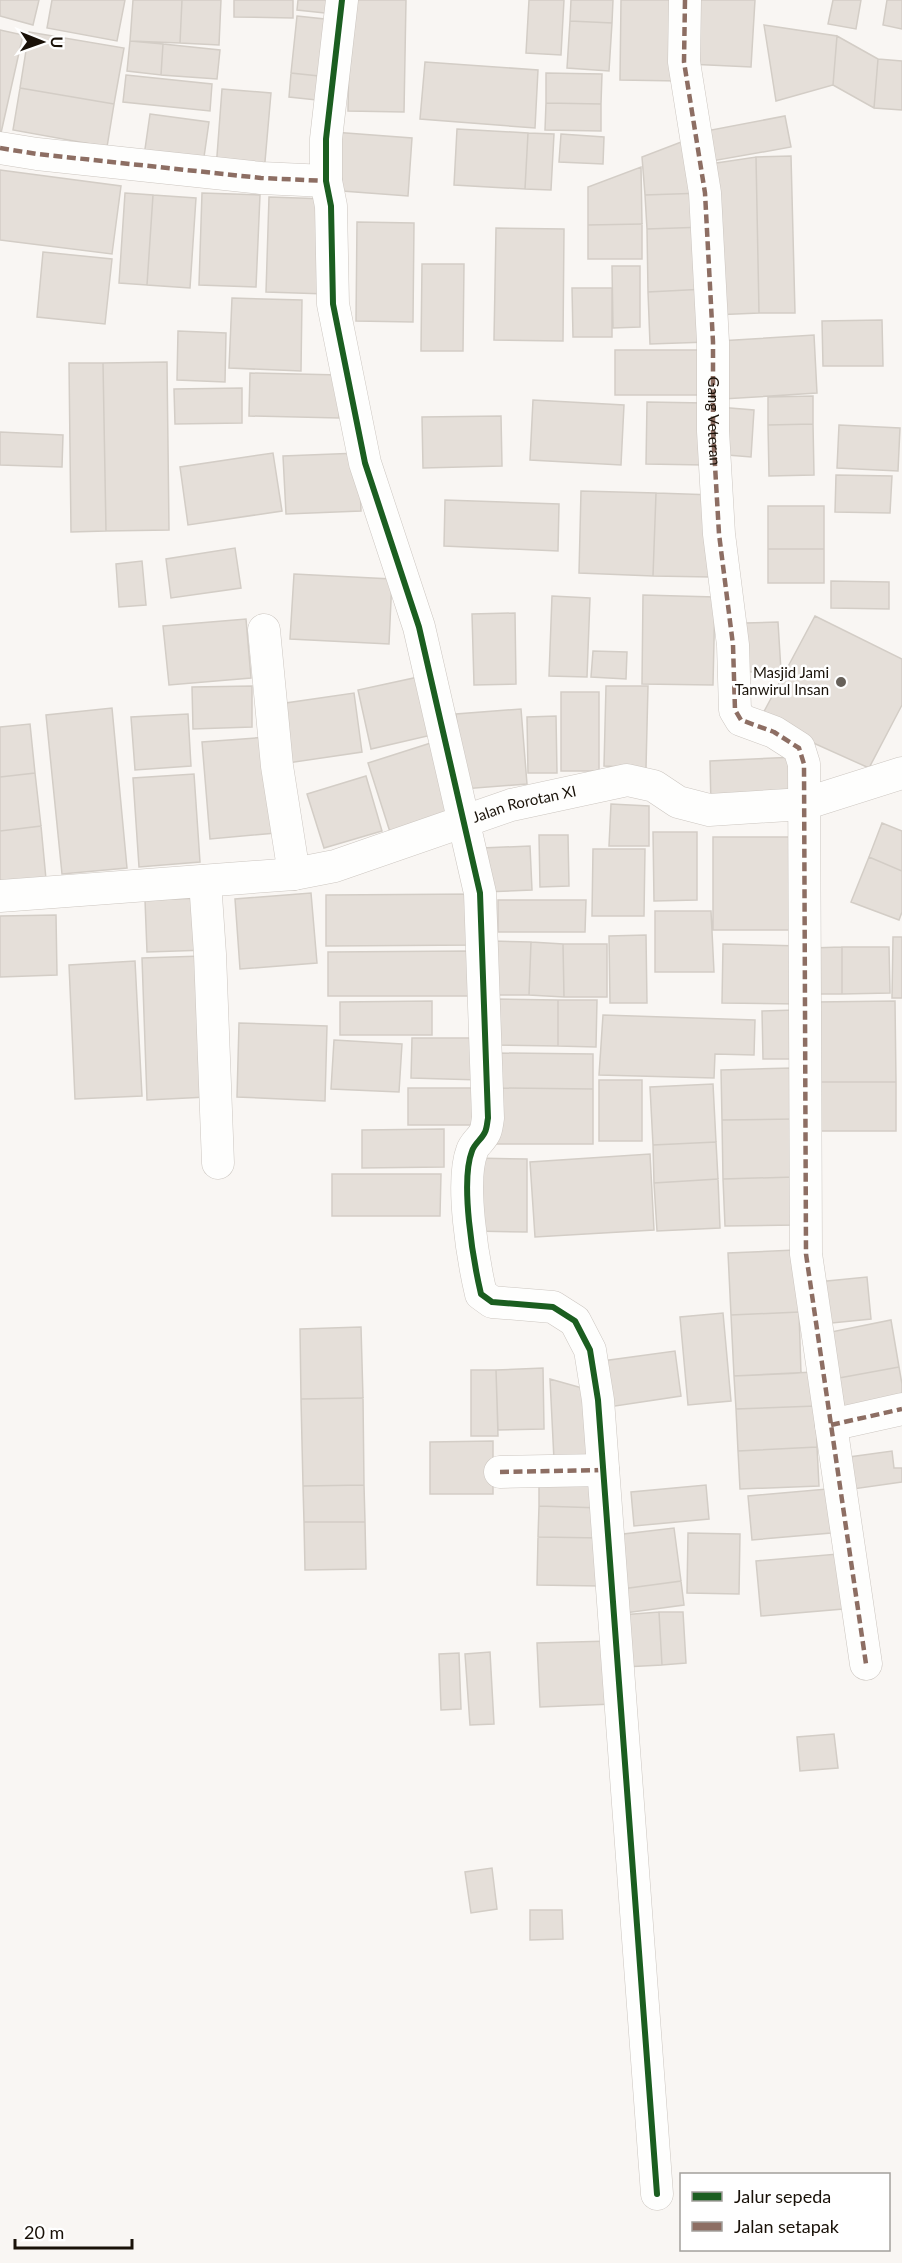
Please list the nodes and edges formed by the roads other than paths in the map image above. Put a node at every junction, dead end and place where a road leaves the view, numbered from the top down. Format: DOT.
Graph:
graph roads {
  1 [pos="342,0"];
  2 [pos="685,0"];
  3 [pos="0,148"];
  4 [pos="326,181"];
  5 [pos="264,630"];
  6 [pos="902,773"];
  7 [pos="804,804"];
  8 [pos="465,820"];
  9 [pos="294,874"];
  10 [pos="205,881"];
  11 [pos="0,896"];
  12 [pos="218,1163"];
  13 [pos="902,1409"];
  14 [pos="831,1425"];
  15 [pos="603,1470"];
  16 [pos="500,1472"];
  17 [pos="866,1664"];
  18 [pos="657,2194"];
  1 -- 4 [label="street"];
  2 -- 7 [label="street, Gang Veteran"];
  3 -- 4 [label="street"];
  4 -- 8 [label="street"];
  5 -- 9 [label="street"];
  6 -- 7 [label="street, Jalan Rorotan XI"];
  7 -- 8 [label="street, Jalan Rorotan XI"];
  7 -- 14 [label="street"];
  8 -- 9 [label="street, Jalan Rorotan XI"];
  8 -- 15 [label="street"];
  9 -- 10 [label="street, Jalan Rorotan XI"];
  10 -- 11 [label="street, Jalan Rorotan XI"];
  10 -- 12 [label="street"];
  13 -- 14 [label="street"];
  14 -- 17 [label="street"];
  15 -- 16 [label="street"];
  15 -- 18 [label="street"];
}
